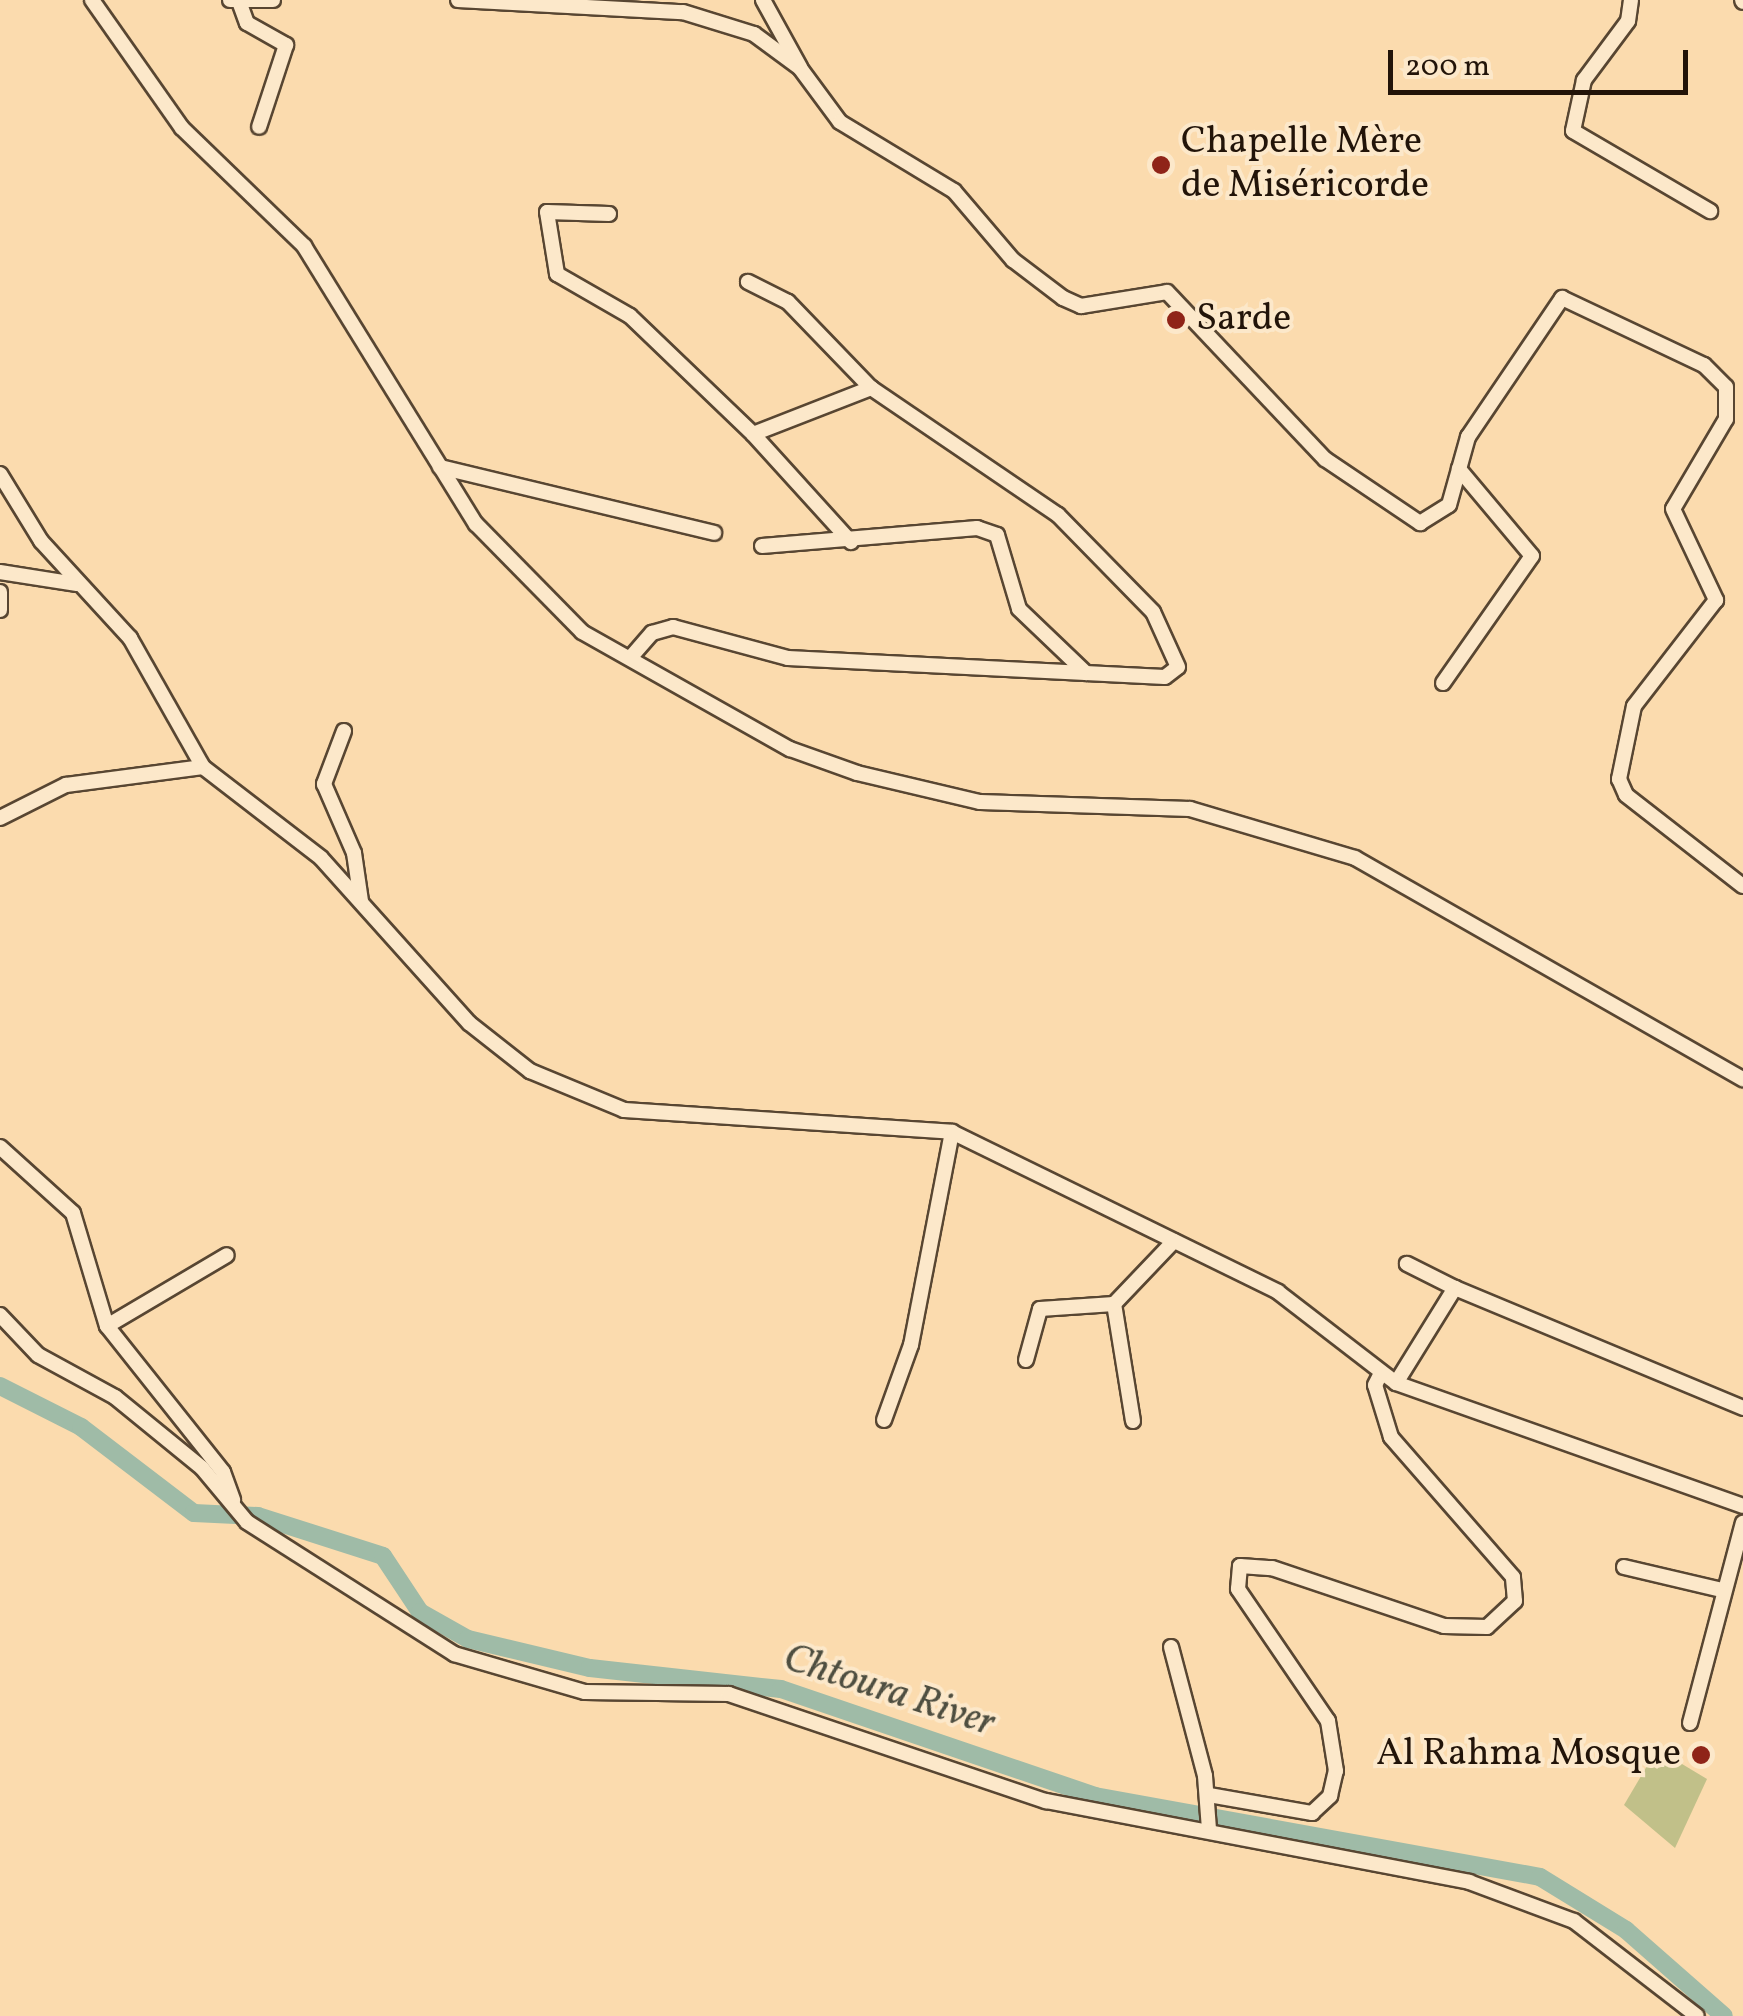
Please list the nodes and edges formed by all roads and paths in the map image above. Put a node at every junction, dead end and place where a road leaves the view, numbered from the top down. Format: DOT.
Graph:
graph roads {
  1 [pos="92,0"];
  2 [pos="273,0"];
  3 [pos="458,0"];
  4 [pos="763,0"];
  5 [pos="1631,0"];
  6 [pos="235,2"];
  7 [pos="800,68"];
  8 [pos="258,126"];
  9 [pos="1710,211"];
  10 [pos="610,214"];
  11 [pos="748,282"];
  12 [pos="871,388"];
  13 [pos="753,434"];
  14 [pos="440,467"];
  15 [pos="1459,470"];
  16 [pos="0,474"];
  17 [pos="714,533"];
  18 [pos="850,542"];
  19 [pos="762,546"];
  20 [pos="0,572"];
  21 [pos="78,584"];
  22 [pos="0,592"];
  23 [pos="0,610"];
  24 [pos="631,656"];
  25 [pos="1086,673"];
  26 [pos="1443,682"];
  27 [pos="344,732"];
  28 [pos="203,766"];
  29 [pos="0,818"];
  30 [pos="1743,886"];
  31 [pos="362,902"];
  32 [pos="1743,1079"];
  33 [pos="952,1132"];
  34 [pos="0,1147"];
  35 [pos="1174,1242"];
  36 [pos="227,1255"];
  37 [pos="1407,1264"];
  38 [pos="1455,1288"];
  39 [pos="1114,1304"];
  40 [pos="0,1315"];
  41 [pos="107,1326"];
  42 [pos="1026,1360"];
  43 [pos="1380,1374"];
  44 [pos="1396,1383"];
  45 [pos="1743,1408"];
  46 [pos="884,1420"];
  47 [pos="1133,1421"];
  48 [pos="1743,1506"];
  49 [pos="242,1516"];
  50 [pos="1743,1523"];
  51 [pos="1624,1568"];
  52 [pos="1722,1590"];
  53 [pos="1171,1647"];
  54 [pos="1690,1723"];
  55 [pos="1209,1813"];
  56 [pos="1697,2016"];
  1 -- 14 [label="street"];
  2 -- 6 [label="street"];
  3 -- 7 [label="street"];
  4 -- 7 [label="street"];
  5 -- 9 [label="street"];
  6 -- 8 [label="street"];
  7 -- 15 [label="street"];
  10 -- 13 [label="street"];
  11 -- 12 [label="street"];
  12 -- 13 [label="street"];
  12 -- 25 [label="street"];
  13 -- 18 [label="street"];
  14 -- 17 [label="street"];
  14 -- 24 [label="street"];
  15 -- 26 [label="street"];
  15 -- 30 [label="street"];
  16 -- 21 [label="street"];
  18 -- 19 [label="street"];
  18 -- 25 [label="street"];
  20 -- 21 [label="street"];
  21 -- 28 [label="street"];
  22 -- 23 [label="street"];
  24 -- 25 [label="street"];
  24 -- 32 [label="street"];
  27 -- 31 [label="street"];
  28 -- 29 [label="street"];
  28 -- 31 [label="street"];
  31 -- 33 [label="street"];
  33 -- 35 [label="street"];
  33 -- 46 [label="street"];
  34 -- 41 [label="street"];
  35 -- 39 [label="street"];
  35 -- 43 [label="street"];
  36 -- 41 [label="street"];
  37 -- 38 [label="street"];
  38 -- 44 [label="street"];
  38 -- 45 [label="street"];
  39 -- 42 [label="street"];
  39 -- 47 [label="street"];
  40 -- 49 [label="street"];
  41 -- 49 [label="street"];
  43 -- 44 [label="street"];
  43 -- 55 [label="street"];
  44 -- 48 [label="street"];
  49 -- 55 [label="street"];
  50 -- 52 [label="street"];
  51 -- 52 [label="street"];
  52 -- 54 [label="street"];
  53 -- 55 [label="street"];
  55 -- 56 [label="street"];
}
